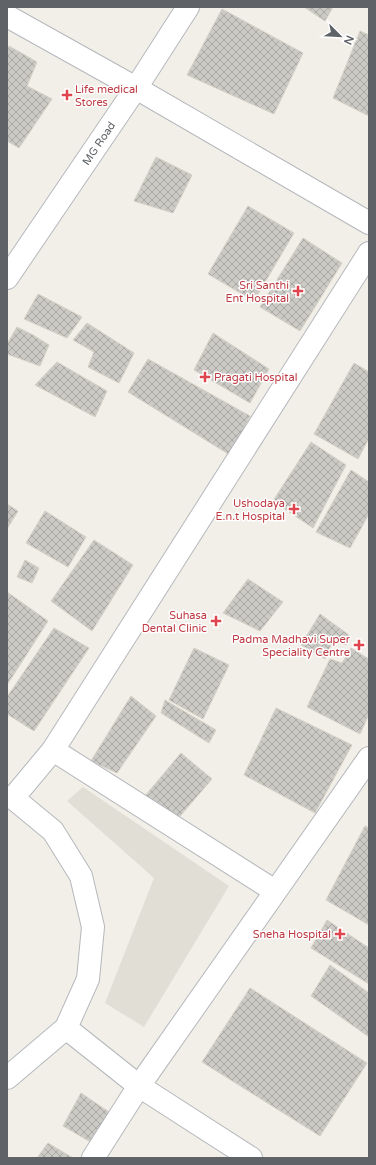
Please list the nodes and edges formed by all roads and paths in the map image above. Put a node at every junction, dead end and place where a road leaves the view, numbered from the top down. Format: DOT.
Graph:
graph roads {
  1 [pos="188,7"];
  2 [pos="7,16"];
  3 [pos="136,88"];
  4 [pos="369,223"];
  5 [pos="369,253"];
  6 [pos="7,278"];
  7 [pos="54,750"];
  8 [pos="369,758"];
  9 [pos="10,797"];
  10 [pos="275,891"];
  11 [pos="66,1028"];
  12 [pos="7,1078"];
  13 [pos="139,1086"];
  14 [pos="93,1158"];
  15 [pos="251,1158"];
  1 -- 3 [label="street, MG Road"];
  2 -- 3 [label="street"];
  3 -- 4 [label="street"];
  3 -- 6 [label="street, MG Road"];
  5 -- 7 [label="street"];
  7 -- 9 [label="street"];
  7 -- 10 [label="street"];
  8 -- 10 [label="street"];
  9 -- 11 [label="street"];
  10 -- 13 [label="street"];
  11 -- 12 [label="street"];
  11 -- 13 [label="street"];
  13 -- 14 [label="street"];
  13 -- 15 [label="street"];
}
